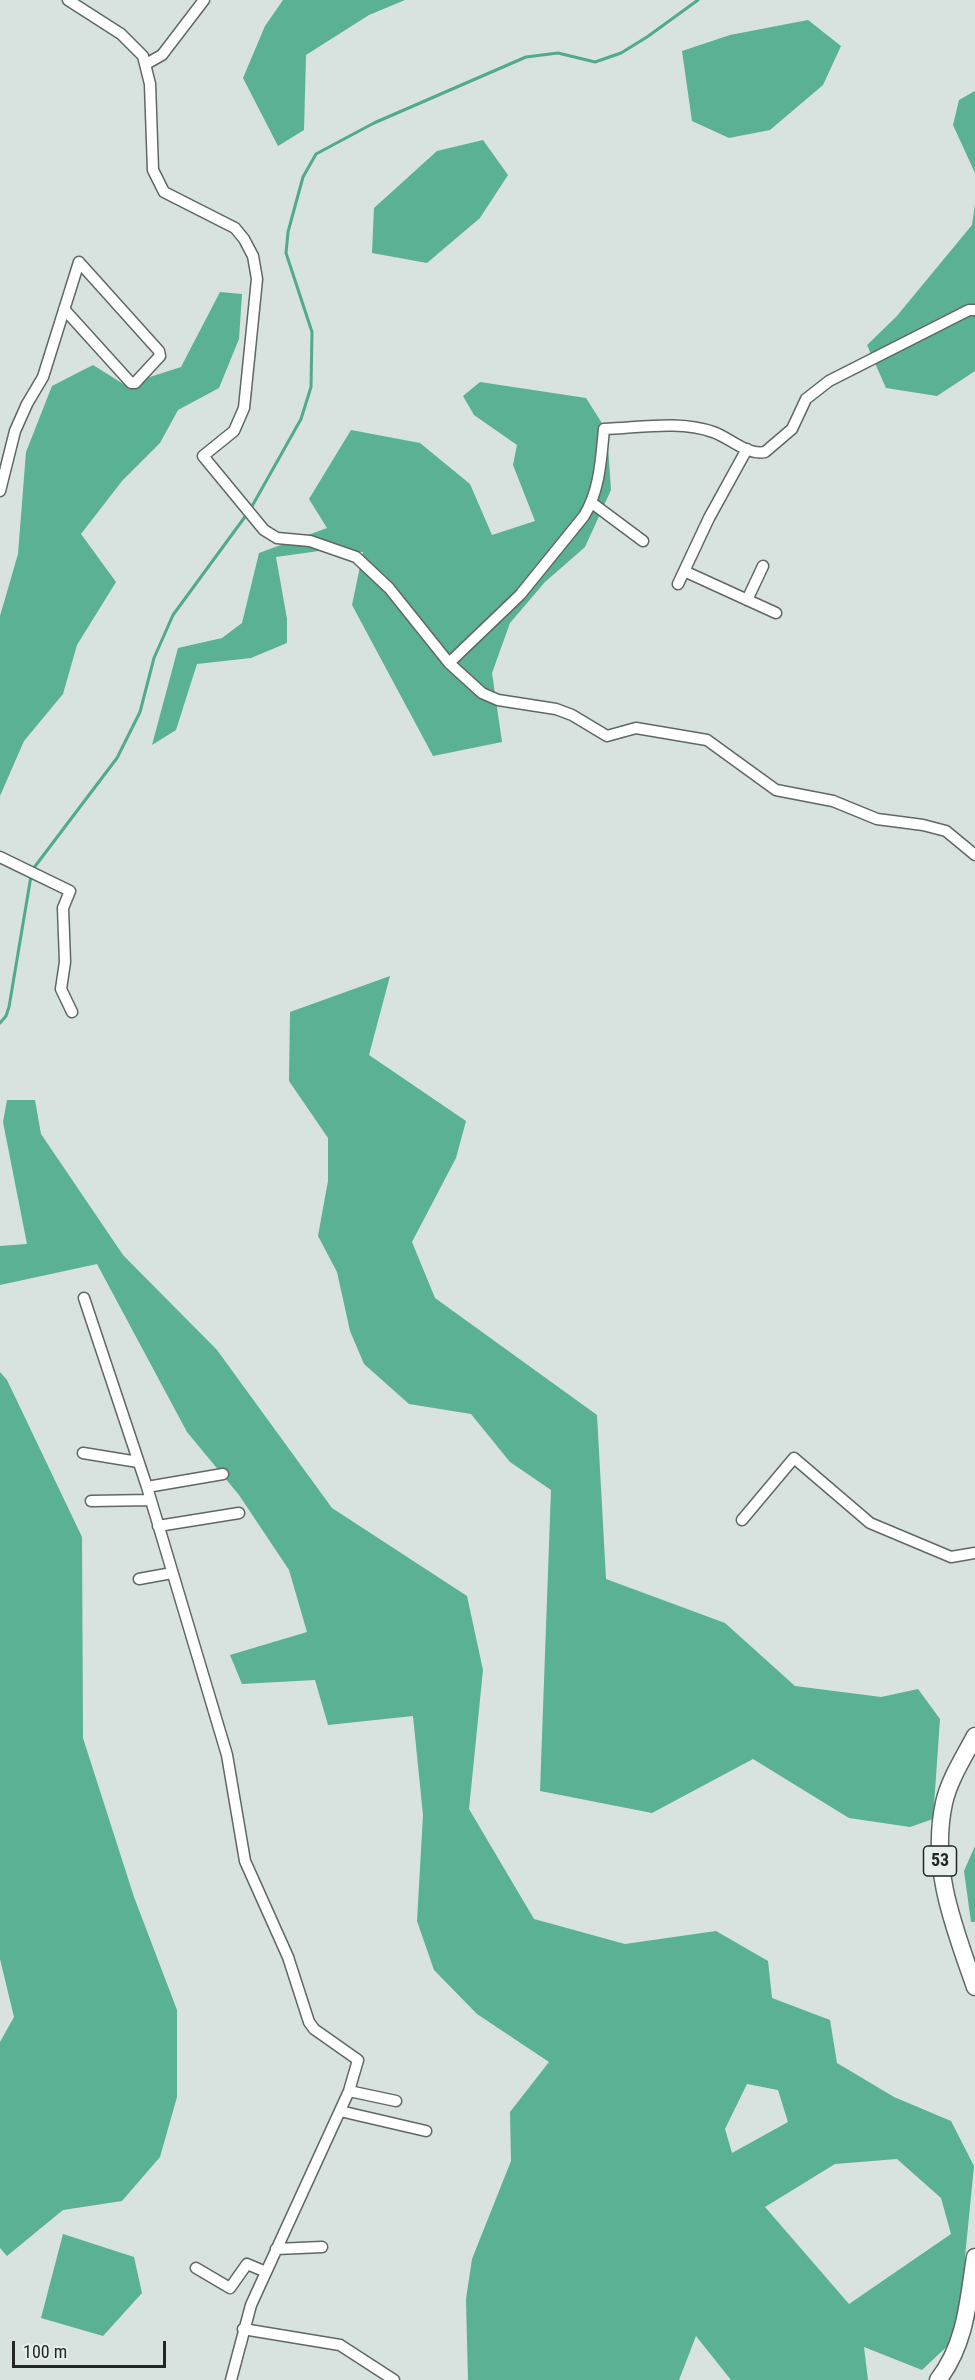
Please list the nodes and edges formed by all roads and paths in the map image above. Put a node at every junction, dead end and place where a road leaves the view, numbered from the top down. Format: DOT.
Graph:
graph roads {
  1 [pos="68,0"];
  2 [pos="204,0"];
  3 [pos="146,64"];
  4 [pos="64,309"];
  5 [pos="975,310"];
  6 [pos="747,449"];
  7 [pos="0,491"];
  8 [pos="592,503"];
  9 [pos="643,541"];
  10 [pos="763,566"];
  11 [pos="684,571"];
  12 [pos="678,585"];
  13 [pos="747,600"];
  14 [pos="776,613"];
  15 [pos="449,663"];
  16 [pos="975,855"];
  17 [pos="0,857"];
  18 [pos="72,1012"];
  19 [pos="84,1298"];
  20 [pos="83,1453"];
  21 [pos="138,1462"];
  22 [pos="223,1474"];
  23 [pos="147,1487"];
  24 [pos="151,1500"];
  25 [pos="91,1501"];
  26 [pos="239,1513"];
  27 [pos="742,1520"];
  28 [pos="158,1526"];
  29 [pos="975,1553"];
  30 [pos="172,1573"];
  31 [pos="139,1579"];
  32 [pos="975,1736"];
  33 [pos="975,1987"];
  34 [pos="349,2091"];
  35 [pos="396,2101"];
  36 [pos="340,2111"];
  37 [pos="426,2131"];
  38 [pos="322,2247"];
  39 [pos="276,2248"];
  40 [pos="975,2257"];
  41 [pos="196,2268"];
  42 [pos="266,2272"];
  43 [pos="243,2329"];
  44 [pos="231,2380"];
  45 [pos="394,2380"];
  46 [pos="938,2380"];
  1 -- 3 [label="street"];
  2 -- 3 [label="street"];
  3 -- 15 [label="street"];
  4 -- 4 [label="street"];
  4 -- 7 [label="street"];
  5 -- 6 [label="street"];
  6 -- 8 [label="street"];
  6 -- 11 [label="street"];
  8 -- 9 [label="street"];
  8 -- 15 [label="street"];
  10 -- 13 [label="street"];
  11 -- 12 [label="street"];
  11 -- 13 [label="street"];
  13 -- 14 [label="street"];
  15 -- 16 [label="street"];
  17 -- 18 [label="street"];
  19 -- 21 [label="street"];
  20 -- 21 [label="street"];
  21 -- 23 [label="street"];
  22 -- 23 [label="street"];
  23 -- 24 [label="street"];
  24 -- 25 [label="street"];
  24 -- 28 [label="street"];
  26 -- 28 [label="street"];
  27 -- 29 [label="street"];
  28 -- 30 [label="street"];
  30 -- 31 [label="street"];
  30 -- 34 [label="street"];
  32 -- 33 [label="main road, 53"];
  34 -- 35 [label="street"];
  34 -- 36 [label="street"];
  36 -- 37 [label="street"];
  36 -- 39 [label="street"];
  38 -- 39 [label="street"];
  39 -- 42 [label="street"];
  40 -- 46 [label="main road"];
  41 -- 42 [label="street"];
  42 -- 43 [label="street"];
  43 -- 44 [label="street"];
  43 -- 45 [label="street"];
}
